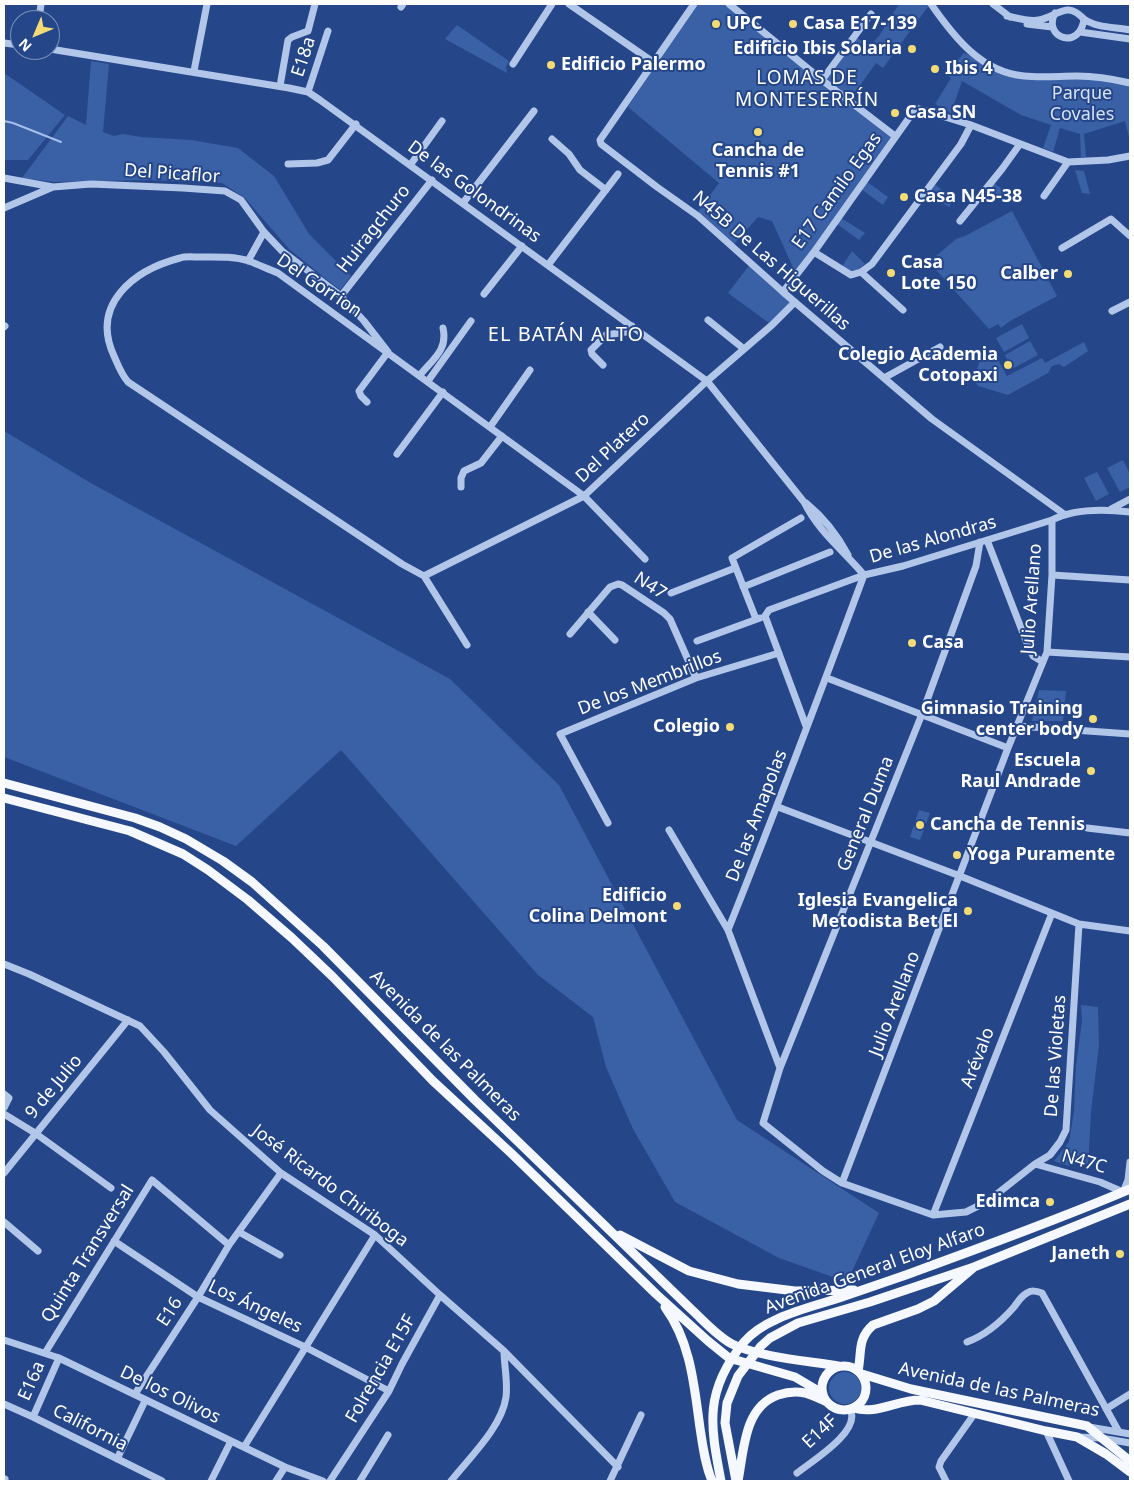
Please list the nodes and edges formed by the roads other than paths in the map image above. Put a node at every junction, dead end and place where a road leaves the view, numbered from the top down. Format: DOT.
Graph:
graph roads {
  1 [pos="207,4"];
  2 [pos="315,4"];
  3 [pos="552,4"];
  4 [pos="568,4"];
  5 [pos="694,4"];
  6 [pos="729,4"];
  7 [pos="931,4"];
  8 [pos="993,4"];
  9 [pos="1055,13"];
  10 [pos="871,14"];
  11 [pos="1007,16"];
  12 [pos="1084,19"];
  13 [pos="1052,27"];
  14 [pos="1130,30"];
  15 [pos="328,31"];
  16 [pos="1080,32"];
  17 [pos="1130,39"];
  18 [pos="60,51"];
  19 [pos="653,62"];
  20 [pos="513,64"];
  21 [pos="194,72"];
  22 [pos="822,80"];
  23 [pos="1130,83"];
  24 [pos="280,86"];
  25 [pos="308,92"];
  26 [pos="534,111"];
  27 [pos="442,121"];
  28 [pos="356,124"];
  29 [pos="971,125"];
  30 [pos="896,136"];
  31 [pos="552,140"];
  32 [pos="1020,144"];
  33 [pos="1130,156"];
  34 [pos="1068,162"];
  35 [pos="288,164"];
  36 [pos="411,164"];
  37 [pos="618,174"];
  38 [pos="4,178"];
  39 [pos="432,180"];
  40 [pos="53,187"];
  41 [pos="606,190"];
  42 [pos="1044,196"];
  43 [pos="463,203"];
  44 [pos="4,208"];
  45 [pos="960,221"];
  46 [pos="264,232"];
  47 [pos="1130,236"];
  48 [pos="522,246"];
  49 [pos="1062,248"];
  50 [pos="814,252"];
  51 [pos="248,261"];
  52 [pos="548,265"];
  53 [pos="861,272"];
  54 [pos="783,292"];
  55 [pos="484,294"];
  56 [pos="340,296"];
  57 [pos="795,302"];
  58 [pos="1130,302"];
  59 [pos="903,310"];
  60 [pos="1112,311"];
  61 [pos="708,320"];
  62 [pos="471,321"];
  63 [pos="632,326"];
  64 [pos="443,328"];
  65 [pos="940,347"];
  66 [pos="744,349"];
  67 [pos="388,352"];
  68 [pos="603,364"];
  69 [pos="530,370"];
  70 [pos="420,375"];
  71 [pos="884,378"];
  72 [pos="428,381"];
  73 [pos="707,381"];
  74 [pos="443,392"];
  75 [pos="366,402"];
  76 [pos="490,427"];
  77 [pos="502,436"];
  78 [pos="397,454"];
  79 [pos="461,487"];
  80 [pos="584,496"];
  81 [pos="1130,499"];
  82 [pos="1110,509"];
  83 [pos="1130,512"];
  84 [pos="1064,514"];
  85 [pos="801,518"];
  86 [pos="1052,520"];
  87 [pos="984,541"];
  88 [pos="830,552"];
  89 [pos="645,559"];
  90 [pos="735,568"];
  91 [pos="864,575"];
  92 [pos="424,576"];
  93 [pos="1052,576"];
  94 [pos="1130,580"];
  95 [pos="743,587"];
  96 [pos="671,593"];
  97 [pos="588,612"];
  98 [pos="766,614"];
  99 [pos="756,619"];
  100 [pos="570,634"];
  101 [pos="615,640"];
  102 [pos="697,641"];
  103 [pos="467,645"];
  104 [pos="1047,652"];
  105 [pos="779,654"];
  106 [pos="1130,658"];
  107 [pos="1043,662"];
  108 [pos="696,678"];
  109 [pos="827,678"];
  110 [pos="922,714"];
  111 [pos="806,726"];
  112 [pos="1018,726"];
  113 [pos="1130,734"];
  114 [pos="1008,748"];
  115 [pos="4,783"];
  116 [pos="4,798"];
  117 [pos="778,806"];
  118 [pos="608,823"];
  119 [pos="1086,828"];
  120 [pos="669,830"];
  121 [pos="1130,833"];
  122 [pos="872,842"];
  123 [pos="960,876"];
  124 [pos="1052,913"];
  125 [pos="1079,924"];
  126 [pos="728,930"];
  127 [pos="1130,931"];
  128 [pos="4,964"];
  129 [pos="128,1020"];
  130 [pos="780,1068"];
  131 [pos="4,1094"];
  132 [pos="4,1108"];
  133 [pos="4,1114"];
  134 [pos="764,1122"];
  135 [pos="35,1133"];
  136 [pos="1130,1162"];
  137 [pos="1035,1164"];
  138 [pos="4,1173"];
  139 [pos="281,1173"];
  140 [pos="842,1183"];
  141 [pos="111,1188"];
  142 [pos="1126,1191"];
  143 [pos="1130,1205"];
  144 [pos="933,1215"];
  145 [pos="4,1222"];
  146 [pos="611,1230"];
  147 [pos="239,1232"];
  148 [pos="375,1235"];
  149 [pos="114,1241"];
  150 [pos="229,1245"];
  151 [pos="38,1251"];
  152 [pos="280,1255"];
  153 [pos="974,1267"];
  154 [pos="864,1290"];
  155 [pos="656,1294"];
  156 [pos="440,1295"];
  157 [pos="198,1297"];
  158 [pos="4,1340"];
  159 [pos="967,1342"];
  160 [pos="307,1348"];
  161 [pos="504,1351"];
  162 [pos="45,1353"];
  163 [pos="59,1358"];
  164 [pos="838,1366"];
  165 [pos="860,1372"];
  166 [pos="389,1391"];
  167 [pos="822,1393"];
  168 [pos="135,1394"];
  169 [pos="1130,1394"];
  170 [pos="146,1401"];
  171 [pos="827,1402"];
  172 [pos="4,1404"];
  173 [pos="852,1408"];
  174 [pos="1107,1411"];
  175 [pos="975,1413"];
  176 [pos="641,1415"];
  177 [pos="33,1416"];
  178 [pos="1046,1431"];
  179 [pos="1119,1432"];
  180 [pos="1101,1433"];
  181 [pos="1130,1434"];
  182 [pos="388,1435"];
  183 [pos="1077,1437"];
  184 [pos="231,1441"];
  185 [pos="1130,1443"];
  186 [pos="244,1447"];
  187 [pos="117,1459"];
  188 [pos="1130,1461"];
  189 [pos="285,1467"];
  190 [pos="618,1467"];
  191 [pos="1130,1472"];
  192 [pos="797,1473"];
  193 [pos="162,1481"];
  194 [pos="211,1481"];
  195 [pos="276,1481"];
  196 [pos="323,1481"];
  197 [pos="330,1481"];
  198 [pos="360,1481"];
  199 [pos="451,1481"];
  200 [pos="610,1481"];
  201 [pos="712,1481"];
  202 [pos="721,1481"];
  203 [pos="737,1481"];
  204 [pos="946,1481"];
  205 [pos="1069,1481"];
  1 -- 21 [label="street"];
  2 -- 24 [label="street"];
  3 -- 20 [label="street"];
  4 -- 19 [label="street"];
  5 -- 19 [label="street"];
  6 -- 22 [label="street"];
  7 -- 23 [label="street"];
  8 -- 11 [label="street"];
  9 -- 11 [label="street"];
  9 -- 12 [label="street"];
  9 -- 13 [label="street"];
  10 -- 22 [label="street"];
  11 -- 13 [label="street"];
  12 -- 14 [label="street"];
  12 -- 16 [label="street"];
  13 -- 16 [label="street"];
  15 -- 25 [label="street, E18a"];
  16 -- 17 [label="street"];
  18 -- 21 [label="street, De las Golondrinas"];
  19 -- 54 [label="street, N45B De Las Higuerillas"];
  21 -- 24 [label="street, De las Golondrinas"];
  22 -- 30 [label="street"];
  24 -- 25 [label="street, De las Golondrinas"];
  25 -- 28 [label="street, De las Golondrinas"];
  26 -- 43 [label="street"];
  27 -- 36 [label="street"];
  28 -- 35 [label="street"];
  28 -- 36 [label="street, De las Golondrinas"];
  29 -- 30 [label="street, E17 Camilo Egas"];
  29 -- 32 [label="street"];
  29 -- 53 [label="street"];
  30 -- 50 [label="street, E17 Camilo Egas"];
  31 -- 41 [label="street"];
  32 -- 34 [label="street"];
  32 -- 45 [label="street"];
  33 -- 34 [label="street"];
  34 -- 42 [label="street"];
  36 -- 39 [label="street, De las Golondrinas"];
  37 -- 41 [label="street"];
  38 -- 40 [label="street"];
  39 -- 43 [label="street, De las Golondrinas"];
  39 -- 56 [label="street, Huiragchuro"];
  40 -- 44 [label="street"];
  40 -- 46 [label="street, Del Picaflor"];
  41 -- 52 [label="street"];
  43 -- 48 [label="street, De las Golondrinas"];
  46 -- 51 [label="street"];
  46 -- 56 [label="street, Del Picaflor"];
  47 -- 49 [label="street"];
  48 -- 52 [label="street, De las Golondrinas"];
  48 -- 55 [label="street"];
  50 -- 53 [label="street"];
  50 -- 54 [label="street, E17 Camilo Egas"];
  51 -- 67 [label="street, Del Gorrion"];
  51 -- 92 [label="street, Del Gorrion"];
  52 -- 63 [label="street, De las Golondrinas"];
  53 -- 59 [label="street"];
  54 -- 57 [label="street, N45B De Las Higuerillas"];
  56 -- 67 [label="street, Del Picaflor"];
  57 -- 66 [label="street, Del Platero"];
  57 -- 71 [label="street, N45B De Las Higuerillas"];
  58 -- 60 [label="street"];
  61 -- 66 [label="street"];
  62 -- 72 [label="street"];
  63 -- 68 [label="street"];
  63 -- 73 [label="street, De las Golondrinas"];
  64 -- 70 [label="street"];
  65 -- 71 [label="street"];
  66 -- 73 [label="street, Del Platero"];
  67 -- 70 [label="street, Del Gorrion"];
  67 -- 75 [label="street"];
  69 -- 76 [label="street"];
  70 -- 72 [label="street, Del Gorrion"];
  71 -- 84 [label="street, N45B De Las Higuerillas"];
  72 -- 74 [label="street, Del Gorrion"];
  73 -- 80 [label="street, Del Platero"];
  73 -- 91 [label="street, De las Golondrinas"];
  74 -- 76 [label="street, Del Gorrion"];
  74 -- 78 [label="street"];
  76 -- 77 [label="street, Del Gorrion"];
  77 -- 79 [label="street"];
  77 -- 80 [label="street, Del Gorrion"];
  80 -- 89 [label="street, Del Gorrion"];
  80 -- 92 [label="street, Del Platero"];
  81 -- 82 [label="street, De las Alondras"];
  82 -- 83 [label="street, De las Alondras"];
  82 -- 84 [label="street, De las Alondras"];
  84 -- 86 [label="street, De las Alondras"];
  85 -- 90 [label="street"];
  86 -- 87 [label="street, De las Alondras"];
  86 -- 93 [label="street, Julio Arellano"];
  87 -- 91 [label="street, De las Alondras"];
  87 -- 107 [label="street"];
  87 -- 110 [label="street, General Duma"];
  88 -- 95 [label="street"];
  90 -- 95 [label="street"];
  90 -- 96 [label="street"];
  91 -- 98 [label="street, De las Alondras"];
  91 -- 109 [label="street, De las Amapolas"];
  92 -- 103 [label="street"];
  93 -- 94 [label="street"];
  93 -- 104 [label="street, Julio Arellano"];
  95 -- 99 [label="street"];
  97 -- 100 [label="street, N47"];
  97 -- 101 [label="street"];
  97 -- 108 [label="street, N47"];
  98 -- 99 [label="street, De las Alondras"];
  98 -- 105 [label="street"];
  99 -- 102 [label="street, De las Alondras"];
  104 -- 106 [label="street"];
  104 -- 107 [label="street, Julio Arellano"];
  105 -- 108 [label="street, De los Membrillos"];
  105 -- 111 [label="street"];
  107 -- 112 [label="street, Julio Arellano"];
  108 -- 118 [label="street, De los Membrillos"];
  109 -- 110 [label="street"];
  109 -- 111 [label="street, De las Amapolas"];
  110 -- 114 [label="street"];
  110 -- 122 [label="street, General Duma"];
  111 -- 117 [label="street, De las Amapolas"];
  112 -- 113 [label="street"];
  112 -- 114 [label="street, Julio Arellano"];
  114 -- 123 [label="street, Julio Arellano"];
  115 -- 146 [label="main road, Avenida de las Palmeras"];
  116 -- 155 [label="main road, Avenida de las Palmeras"];
  117 -- 122 [label="street"];
  117 -- 126 [label="street, De las Amapolas"];
  119 -- 121 [label="street"];
  120 -- 126 [label="street"];
  122 -- 123 [label="street"];
  122 -- 130 [label="street, General Duma"];
  123 -- 124 [label="street"];
  123 -- 140 [label="street, Julio Arellano"];
  124 -- 125 [label="street"];
  124 -- 144 [label="street, Arévalo"];
  125 -- 127 [label="street"];
  125 -- 137 [label="street, De las Violetas"];
  126 -- 130 [label="street"];
  128 -- 129 [label="street, José Ricardo Chiriboga"];
  129 -- 135 [label="street, 9 de Julio"];
  129 -- 139 [label="street, José Ricardo Chiriboga"];
  130 -- 134 [label="street, General Duma"];
  131 -- 132 [label="street"];
  133 -- 135 [label="street"];
  134 -- 140 [label="street, De las Violetas"];
  135 -- 138 [label="street, 9 de Julio"];
  135 -- 141 [label="street"];
  136 -- 142 [label="street"];
  137 -- 142 [label="street, N47C"];
  137 -- 144 [label="street, De las Violetas"];
  139 -- 147 [label="street, E16"];
  139 -- 148 [label="street, José Ricardo Chiriboga"];
  140 -- 144 [label="street, De las Violetas"];
  142 -- 143 [label="street"];
  142 -- 154 [label="main road, Avenida General Eloy Alfaro"];
  143 -- 153 [label="main road, Avenida General Eloy Alfaro"];
  145 -- 151 [label="street"];
  146 -- 154 [label="main road"];
  146 -- 164 [label="main road, Avenida de las Palmeras"];
  147 -- 150 [label="street, E16"];
  147 -- 152 [label="street"];
  148 -- 156 [label="street, José Ricardo Chiriboga"];
  148 -- 160 [label="street"];
  149 -- 150 [label="street, Quinta Transversal"];
  149 -- 157 [label="street, Los Ángeles"];
  149 -- 162 [label="street, Quinta Transversal"];
  150 -- 157 [label="street, E16"];
  153 -- 165 [label="main road"];
  153 -- 203 [label="main road, Avenida General Eloy Alfaro"];
  154 -- 202 [label="main road, Avenida General Eloy Alfaro"];
  155 -- 167 [label="main road, Avenida de las Palmeras"];
  155 -- 201 [label="main road"];
  156 -- 161 [label="street, José Ricardo Chiriboga"];
  156 -- 166 [label="street, Folrencia E15F"];
  157 -- 160 [label="street, Los Ángeles"];
  157 -- 168 [label="street, E16"];
  158 -- 162 [label="street, De los Olivos"];
  159 -- 174 [label="street"];
  160 -- 166 [label="street, Los Ángeles"];
  160 -- 186 [label="street"];
  161 -- 190 [label="street, José Ricardo Chiriboga"];
  161 -- 199 [label="street"];
  162 -- 163 [label="street, De los Olivos"];
  163 -- 168 [label="street, De los Olivos"];
  163 -- 177 [label="street, E16a"];
  164 -- 165 [label="main road, Avenida de las Palmeras"];
  164 -- 167 [label="main road"];
  165 -- 173 [label="main road"];
  165 -- 180 [label="main road, Avenida de las Palmeras"];
  166 -- 197 [label="street, Folrencia E15F"];
  167 -- 171 [label="main road"];
  168 -- 170 [label="street, De los Olivos"];
  169 -- 174 [label="street"];
  170 -- 184 [label="street, De los Olivos"];
  170 -- 187 [label="street"];
  171 -- 173 [label="main road, Avenida de las Palmeras"];
  171 -- 203 [label="main road, Avenida de las Palmeras"];
  172 -- 177 [label="street, California"];
  173 -- 175 [label="main road, Avenida de las Palmeras"];
  173 -- 192 [label="street, E14F"];
  174 -- 179 [label="street"];
  174 -- 180 [label="street"];
  175 -- 178 [label="main road, Avenida de las Palmeras"];
  175 -- 204 [label="street"];
  176 -- 190 [label="street"];
  177 -- 187 [label="street, California"];
  178 -- 183 [label="main road, Avenida de las Palmeras"];
  178 -- 205 [label="street"];
  179 -- 180 [label="street, Avenida de las Palmeras"];
  179 -- 181 [label="street, Avenida de las Palmeras"];
  180 -- 183 [label="street, Avenida de las Palmeras"];
  180 -- 185 [label="street, Avenida de las Palmeras"];
  180 -- 188 [label="main road"];
  182 -- 198 [label="street"];
  183 -- 191 [label="main road"];
  184 -- 186 [label="street, De los Olivos"];
  184 -- 194 [label="street"];
  186 -- 189 [label="street, De los Olivos"];
  187 -- 193 [label="street, California"];
  189 -- 195 [label="street"];
  189 -- 196 [label="street, De los Olivos"];
  190 -- 200 [label="street"];
}
